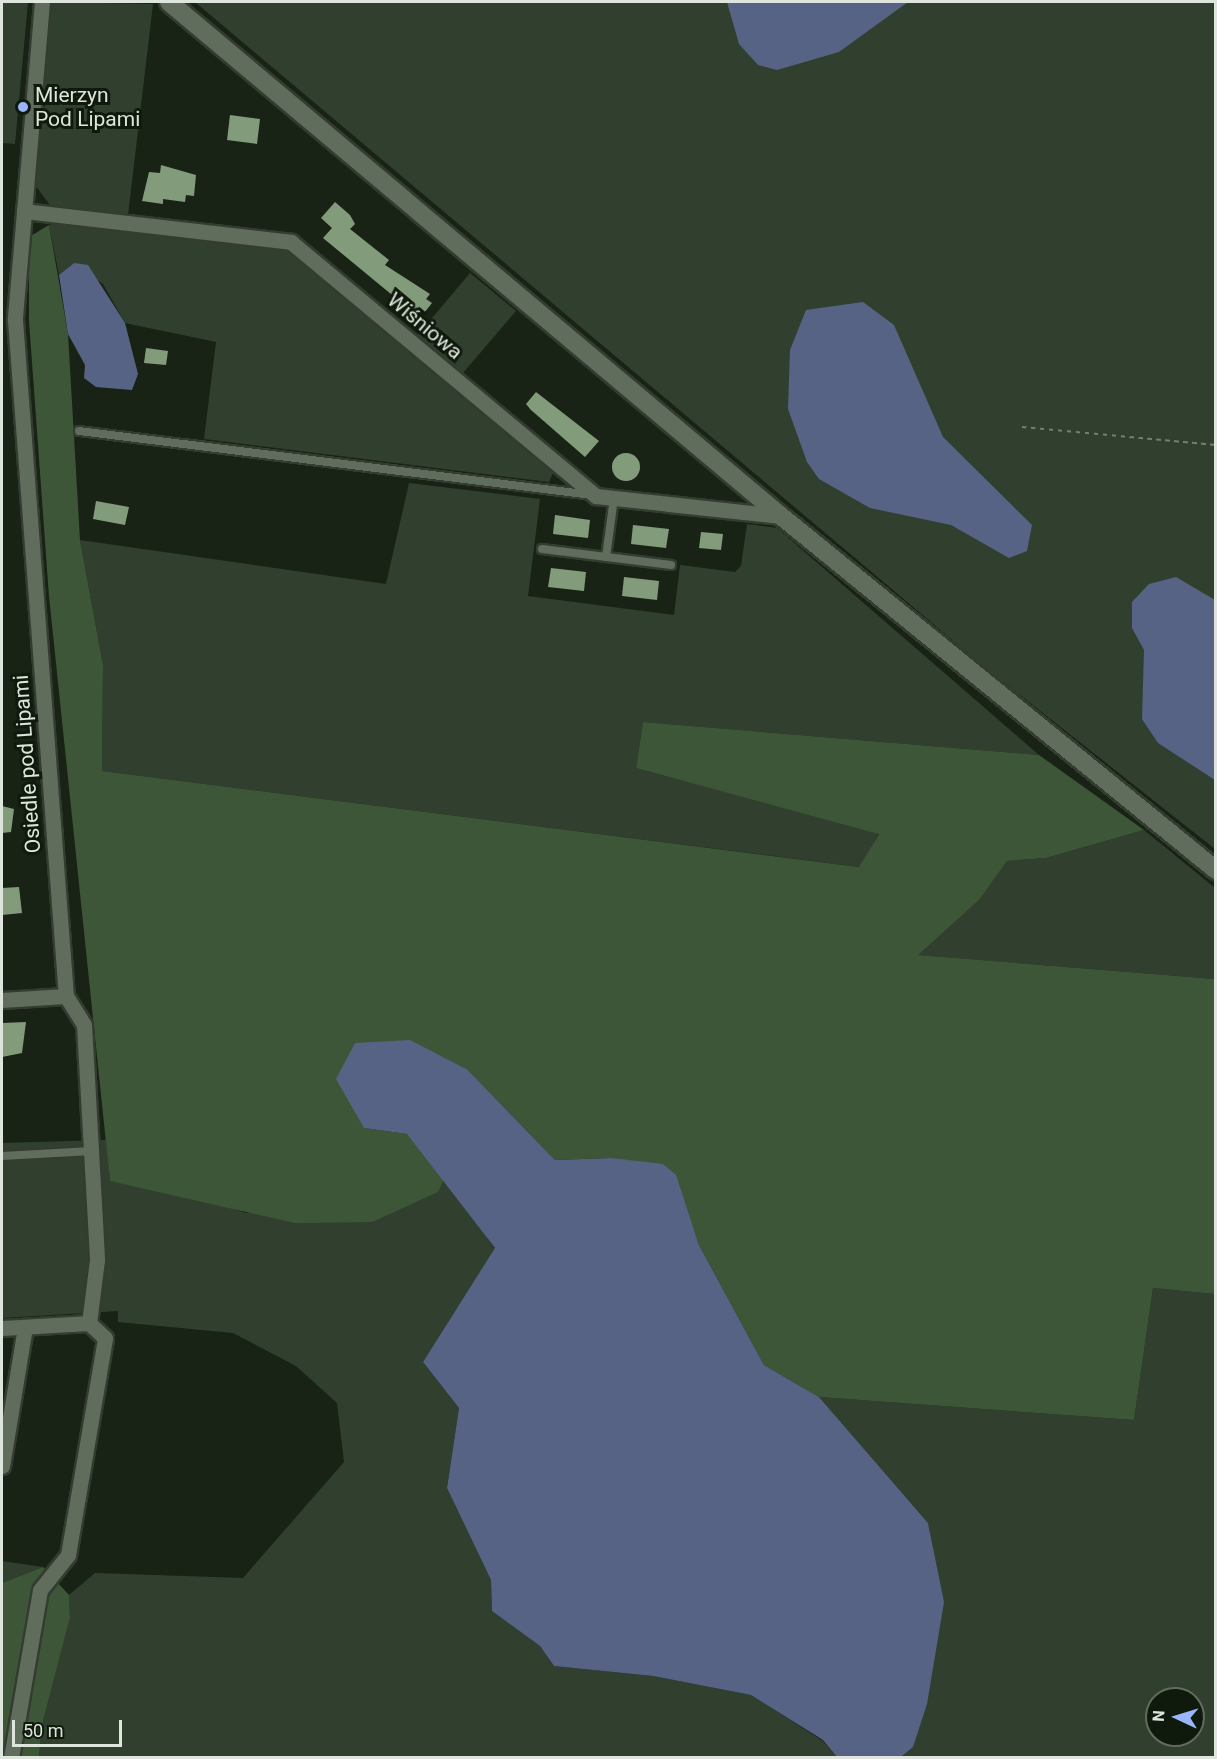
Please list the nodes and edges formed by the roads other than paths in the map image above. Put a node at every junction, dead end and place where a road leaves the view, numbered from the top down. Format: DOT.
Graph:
graph roads {
  1 [pos="42,2"];
  2 [pos="169,2"];
  3 [pos="24,211"];
  4 [pos="8,321"];
  5 [pos="79,431"];
  6 [pos="596,496"];
  7 [pos="614,498"];
  8 [pos="781,516"];
  9 [pos="542,549"];
  10 [pos="606,557"];
  11 [pos="671,565"];
  12 [pos="1215,870"];
  13 [pos="66,996"];
  14 [pos="2,1000"];
  15 [pos="92,1151"];
  16 [pos="2,1156"];
  17 [pos="89,1323"];
  18 [pos="25,1327"];
  19 [pos="2,1328"];
  20 [pos="2,1466"];
  21 [pos="11,1758"];
  1 -- 3 [label="street, Osiedle pod Lipami"];
  2 -- 8 [label="street"];
  3 -- 4 [label="street, Osiedle pod Lipami"];
  3 -- 6 [label="street, Wiśniowa"];
  4 -- 13 [label="street, Osiedle pod Lipami"];
  5 -- 6 [label="lane"];
  6 -- 7 [label="street"];
  7 -- 8 [label="street"];
  7 -- 10 [label="lane"];
  8 -- 12 [label="street"];
  9 -- 10 [label="lane"];
  10 -- 11 [label="lane"];
  13 -- 14 [label="street"];
  13 -- 15 [label="street"];
  15 -- 16 [label="lane"];
  15 -- 17 [label="street"];
  17 -- 18 [label="street"];
  17 -- 21 [label="street"];
  18 -- 19 [label="street"];
  18 -- 20 [label="street"];
}
